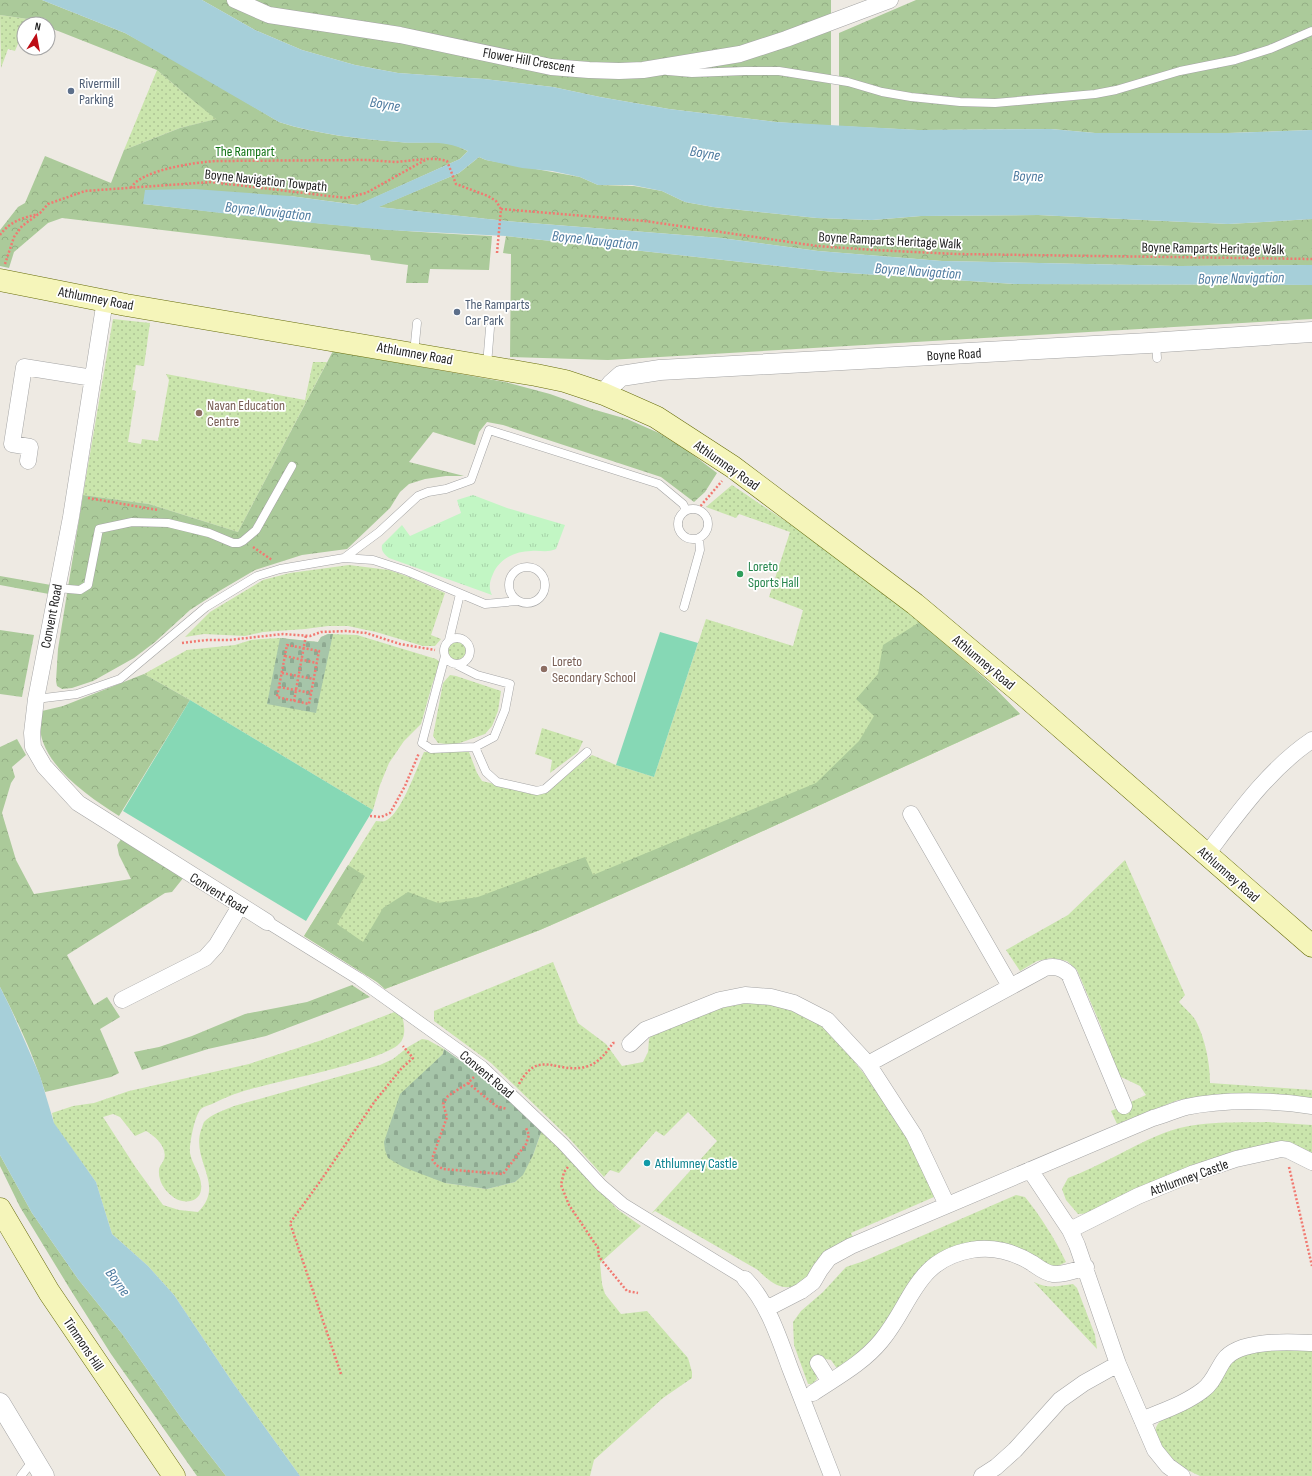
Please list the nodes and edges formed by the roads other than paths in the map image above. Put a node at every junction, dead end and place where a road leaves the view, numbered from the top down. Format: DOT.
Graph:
graph roads {
  1 [pos="235,0"];
  2 [pos="890,0"];
  3 [pos="1312,31"];
  4 [pos="643,70"];
  5 [pos="3,271"];
  6 [pos="105,300"];
  7 [pos="417,323"];
  8 [pos="490,328"];
  9 [pos="1312,332"];
  10 [pos="414,353"];
  11 [pos="486,366"];
  12 [pos="93,378"];
  13 [pos="604,394"];
  14 [pos="28,461"];
  15 [pos="292,466"];
  16 [pos="686,510"];
  17 [pos="699,538"];
  18 [pos="344,558"];
  19 [pos="57,588"];
  20 [pos="460,594"];
  21 [pos="517,601"];
  22 [pos="684,607"];
  23 [pos="449,640"];
  24 [pos="444,654"];
  25 [pos="457,664"];
  26 [pos="36,698"];
  27 [pos="1312,740"];
  28 [pos="475,746"];
  29 [pos="587,752"];
  30 [pos="911,814"];
  31 [pos="1207,854"];
  32 [pos="240,906"];
  33 [pos="267,922"];
  34 [pos="1312,946"];
  35 [pos="1010,986"];
  36 [pos="122,1000"];
  37 [pos="630,1044"];
  38 [pos="868,1064"];
  39 [pos="1124,1106"];
  40 [pos="1312,1106"];
  41 [pos="1312,1162"];
  42 [pos="1030,1170"];
  43 [pos="948,1205"];
  44 [pos="0,1209"];
  45 [pos="1070,1230"];
  46 [pos="1086,1267"];
  47 [pos="745,1278"];
  48 [pos="766,1309"];
  49 [pos="1312,1343"];
  50 [pos="818,1363"];
  51 [pos="1118,1364"];
  52 [pos="830,1382"];
  53 [pos="814,1393"];
  54 [pos="0,1403"];
  55 [pos="1142,1420"];
  56 [pos="35,1459"];
  57 [pos="21,1476"];
  58 [pos="44,1476"];
  59 [pos="174,1476"];
  60 [pos="832,1476"];
  61 [pos="982,1476"];
  62 [pos="1182,1476"];
  1 -- 4 [label="street, Flower Hill Crescent"];
  2 -- 4 [label="street, Flower Hill Crescent"];
  3 -- 4 [label="lane"];
  5 -- 6 [label="main road, Athlumney Road"];
  6 -- 10 [label="main road, Athlumney Road"];
  6 -- 12 [label="street, Convent Road"];
  7 -- 10 [label="lane"];
  8 -- 11 [label="lane"];
  9 -- 13 [label="street, Boyne Road"];
  10 -- 11 [label="main road, Athlumney Road"];
  11 -- 13 [label="main road, Athlumney Road"];
  12 -- 14 [label="street"];
  12 -- 19 [label="street, Convent Road"];
  13 -- 31 [label="main road, Athlumney Road"];
  15 -- 19 [label="lane"];
  16 -- 17 [label="lane"];
  16 -- 17 [label="lane"];
  16 -- 18 [label="lane"];
  17 -- 22 [label="lane"];
  18 -- 20 [label="lane"];
  18 -- 26 [label="lane"];
  19 -- 26 [label="street, Convent Road"];
  20 -- 21 [label="lane"];
  20 -- 23 [label="lane"];
  21 -- 21 [label="lane"];
  23 -- 24 [label="lane"];
  23 -- 25 [label="lane"];
  24 -- 25 [label="lane"];
  24 -- 28 [label="lane"];
  25 -- 28 [label="lane"];
  26 -- 32 [label="street, Convent Road"];
  27 -- 31 [label="street"];
  28 -- 29 [label="lane"];
  30 -- 35 [label="street"];
  31 -- 34 [label="main road, Athlumney Road"];
  32 -- 33 [label="street, Convent Road"];
  32 -- 36 [label="street"];
  33 -- 47 [label="street, Convent Road"];
  35 -- 38 [label="street"];
  35 -- 39 [label="street"];
  37 -- 38 [label="street"];
  38 -- 43 [label="street"];
  40 -- 42 [label="street"];
  41 -- 45 [label="street, Athlumney Castle"];
  42 -- 43 [label="street"];
  42 -- 45 [label="street"];
  43 -- 48 [label="street"];
  44 -- 59 [label="main road, Timmons Hill"];
  45 -- 46 [label="street"];
  46 -- 51 [label="street"];
  46 -- 52 [label="street"];
  47 -- 48 [label="street, Convent Road"];
  48 -- 60 [label="street, Convent Road"];
  49 -- 55 [label="street"];
  50 -- 52 [label="street"];
  51 -- 55 [label="street"];
  51 -- 61 [label="street"];
  52 -- 53 [label="street"];
  54 -- 56 [label="street"];
  55 -- 62 [label="street"];
  56 -- 57 [label="lane"];
  56 -- 58 [label="street"];
}
